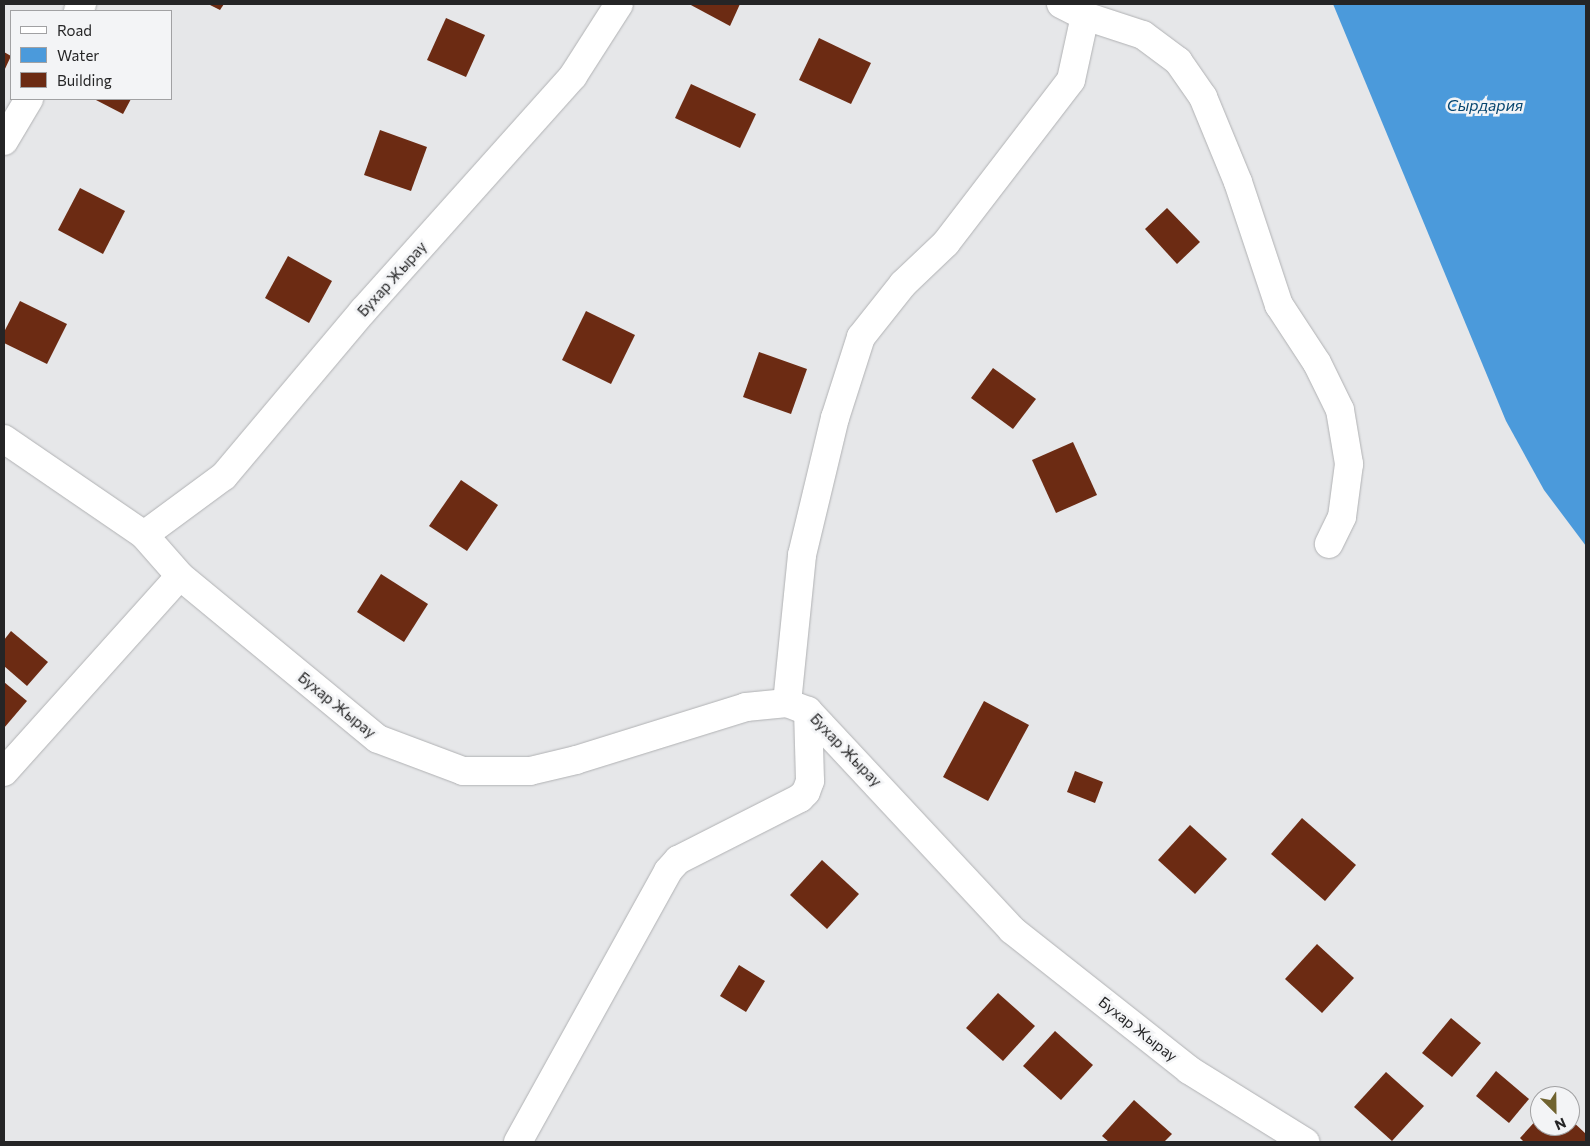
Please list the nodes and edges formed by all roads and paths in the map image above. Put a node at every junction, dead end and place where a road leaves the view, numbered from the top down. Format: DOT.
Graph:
graph roads {
  1 [pos="619,4"];
  2 [pos="1061,4"];
  3 [pos="1085,16"];
  4 [pos="28,100"];
  5 [pos="4,141"];
  6 [pos="4,439"];
  7 [pos="144,535"];
  8 [pos="1329,544"];
  9 [pos="180,576"];
  10 [pos="798,707"];
  11 [pos="4,772"];
  12 [pos="518,1142"];
  13 [pos="1305,1142"];
  1 -- 7 [label="street, Бухар Жырау"];
  2 -- 3 [label="street"];
  3 -- 8 [label="street"];
  3 -- 10 [label="street"];
  4 -- 5 [label="street"];
  6 -- 7 [label="street, Бухар Жырау"];
  7 -- 9 [label="street, Бухар Жырау"];
  9 -- 10 [label="street, Бухар Жырау"];
  9 -- 11 [label="street"];
  10 -- 12 [label="street"];
  10 -- 13 [label="street, Бухар Жырау"];
}
